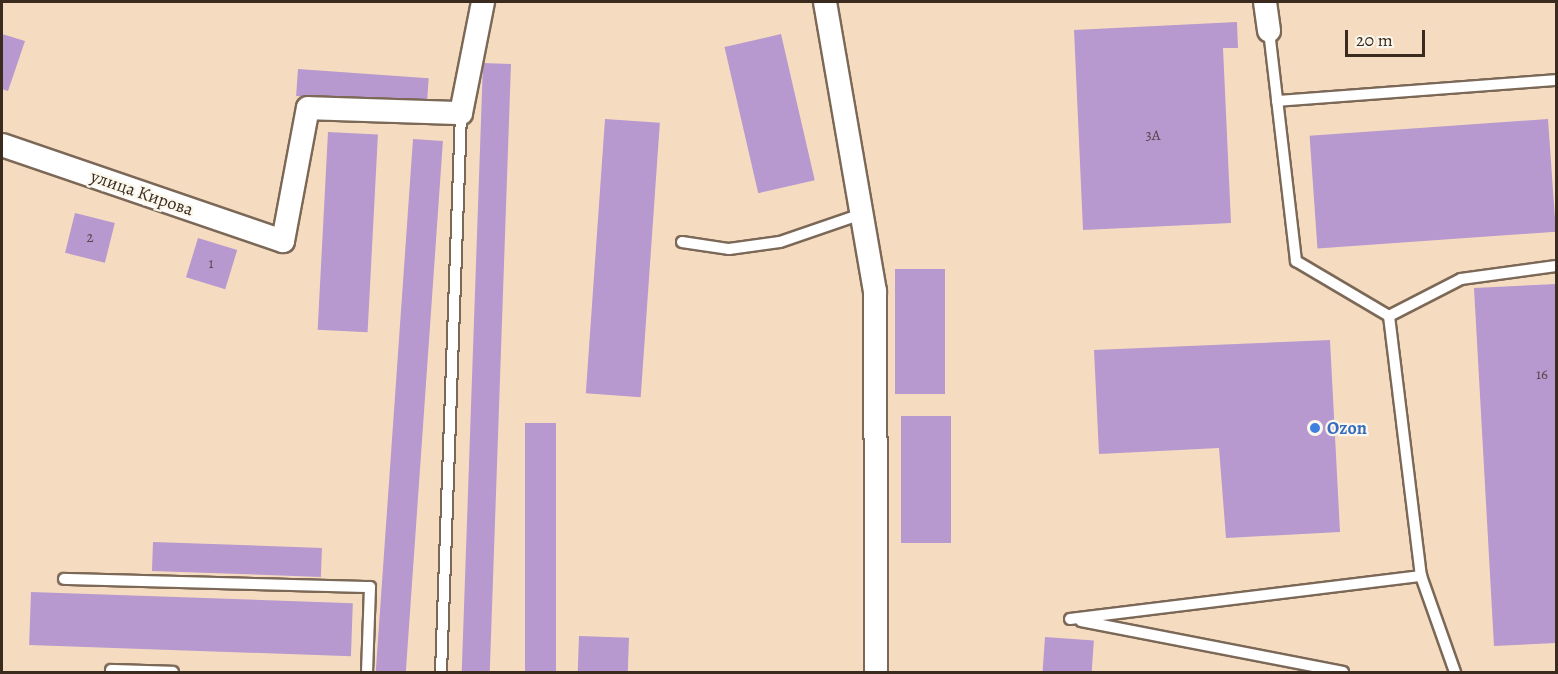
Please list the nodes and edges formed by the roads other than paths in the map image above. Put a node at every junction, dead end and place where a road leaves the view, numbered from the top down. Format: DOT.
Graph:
graph roads {
  1 [pos="483,2"];
  2 [pos="825,2"];
  3 [pos="1265,2"];
  4 [pos="1269,31"];
  5 [pos="1557,80"];
  6 [pos="1277,101"];
  7 [pos="461,113"];
  8 [pos="2,145"];
  9 [pos="862,214"];
  10 [pos="682,242"];
  11 [pos="1557,266"];
  12 [pos="1389,316"];
  13 [pos="1421,576"];
  14 [pos="64,579"];
  15 [pos="111,670"];
  16 [pos="173,672"];
  17 [pos="367,672"];
  18 [pos="441,672"];
  19 [pos="876,672"];
  20 [pos="1343,672"];
  21 [pos="1455,672"];
  1 -- 7 [label="street"];
  2 -- 9 [label="street"];
  3 -- 4 [label="street"];
  4 -- 6 [label="lane"];
  5 -- 6 [label="lane"];
  6 -- 12 [label="lane"];
  7 -- 8 [label="street, улица Кирова"];
  7 -- 18 [label="lane"];
  9 -- 10 [label="lane"];
  9 -- 19 [label="street"];
  11 -- 12 [label="lane"];
  12 -- 13 [label="lane"];
  13 -- 20 [label="lane"];
  13 -- 21 [label="lane"];
  14 -- 17 [label="lane"];
  15 -- 16 [label="lane"];
}
